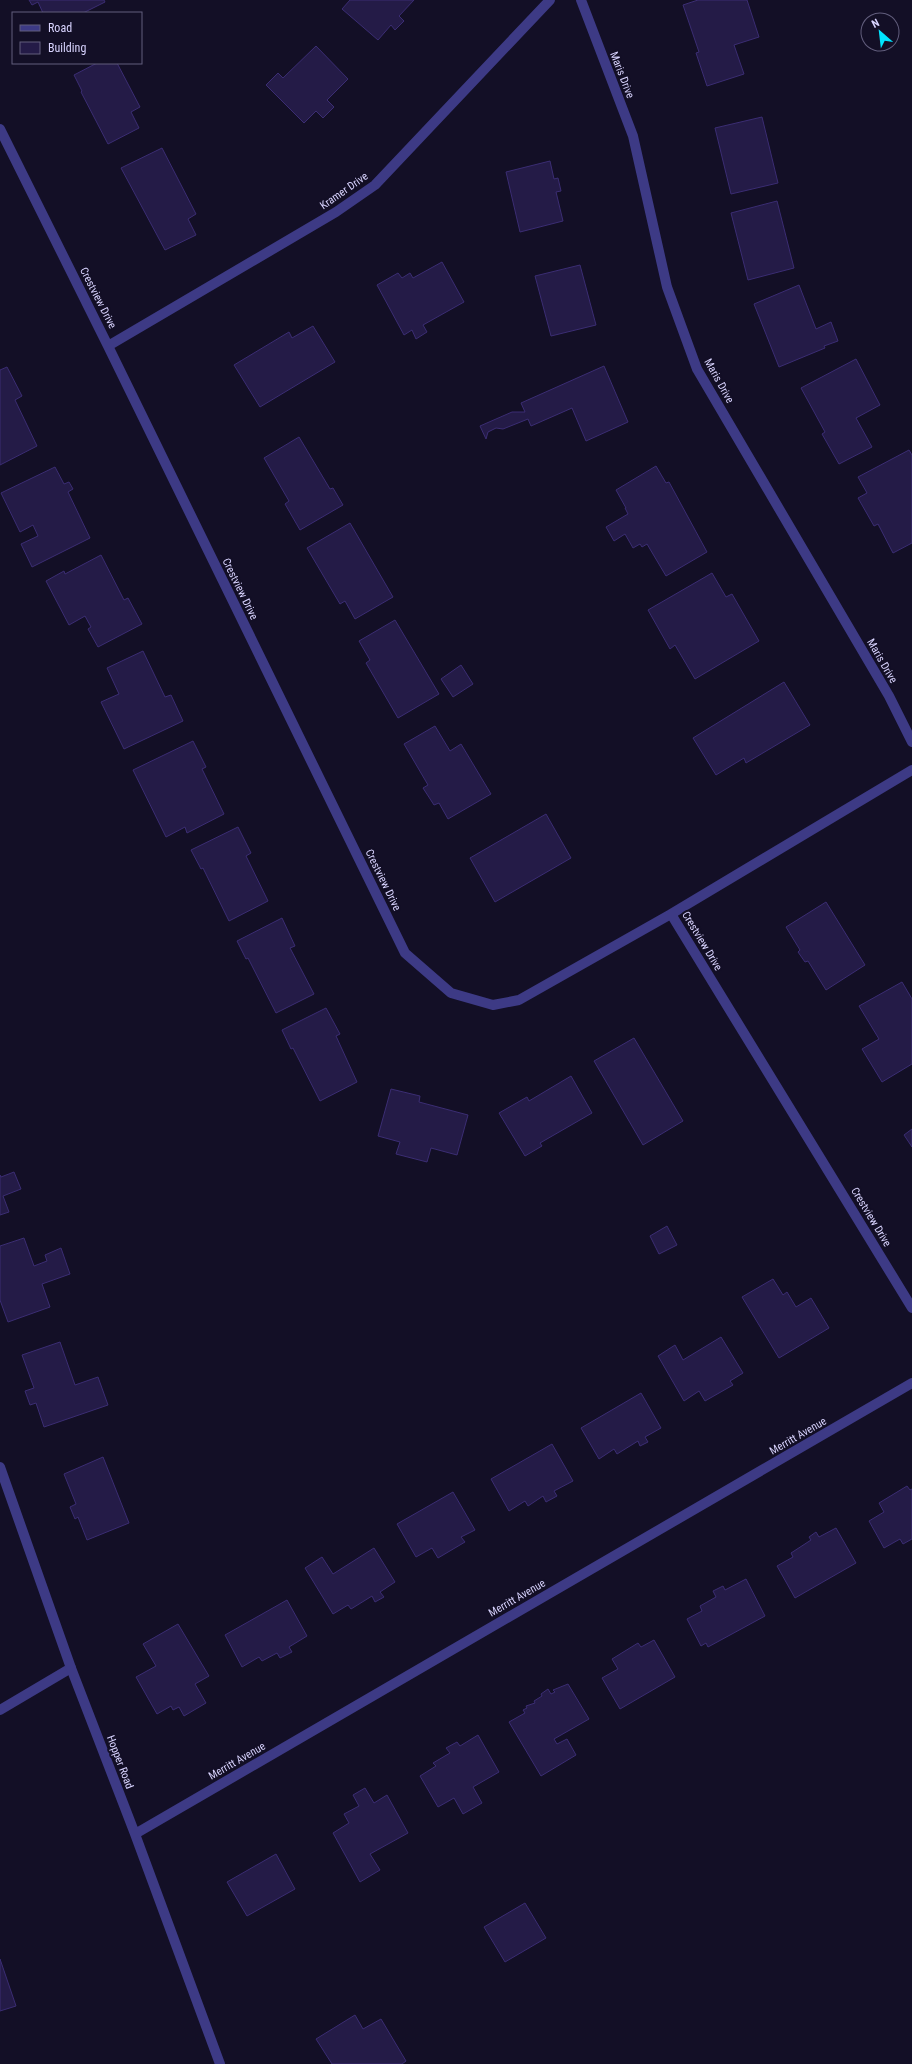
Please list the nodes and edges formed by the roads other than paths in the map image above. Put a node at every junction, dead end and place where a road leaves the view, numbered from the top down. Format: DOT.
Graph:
graph roads {
  1 [pos="550,0"];
  2 [pos="581,0"];
  3 [pos="0,129"];
  4 [pos="108,346"];
  5 [pos="912,742"];
  6 [pos="912,770"];
  7 [pos="671,914"];
  8 [pos="912,1308"];
  9 [pos="912,1383"];
  10 [pos="0,1467"];
  11 [pos="71,1668"];
  12 [pos="0,1710"];
  13 [pos="135,1834"];
  14 [pos="220,2064"];
  1 -- 4 [label="street, Kramer Drive"];
  2 -- 5 [label="street, Maris Drive"];
  3 -- 4 [label="street, Crestview Drive"];
  4 -- 7 [label="street, Crestview Drive"];
  6 -- 7 [label="street"];
  7 -- 8 [label="street, Crestview Drive"];
  9 -- 13 [label="street, Merritt Avenue"];
  10 -- 11 [label="street, Hopper Road"];
  11 -- 12 [label="street"];
  11 -- 13 [label="street, Hopper Road"];
  13 -- 14 [label="street, Hopper Road"];
}
